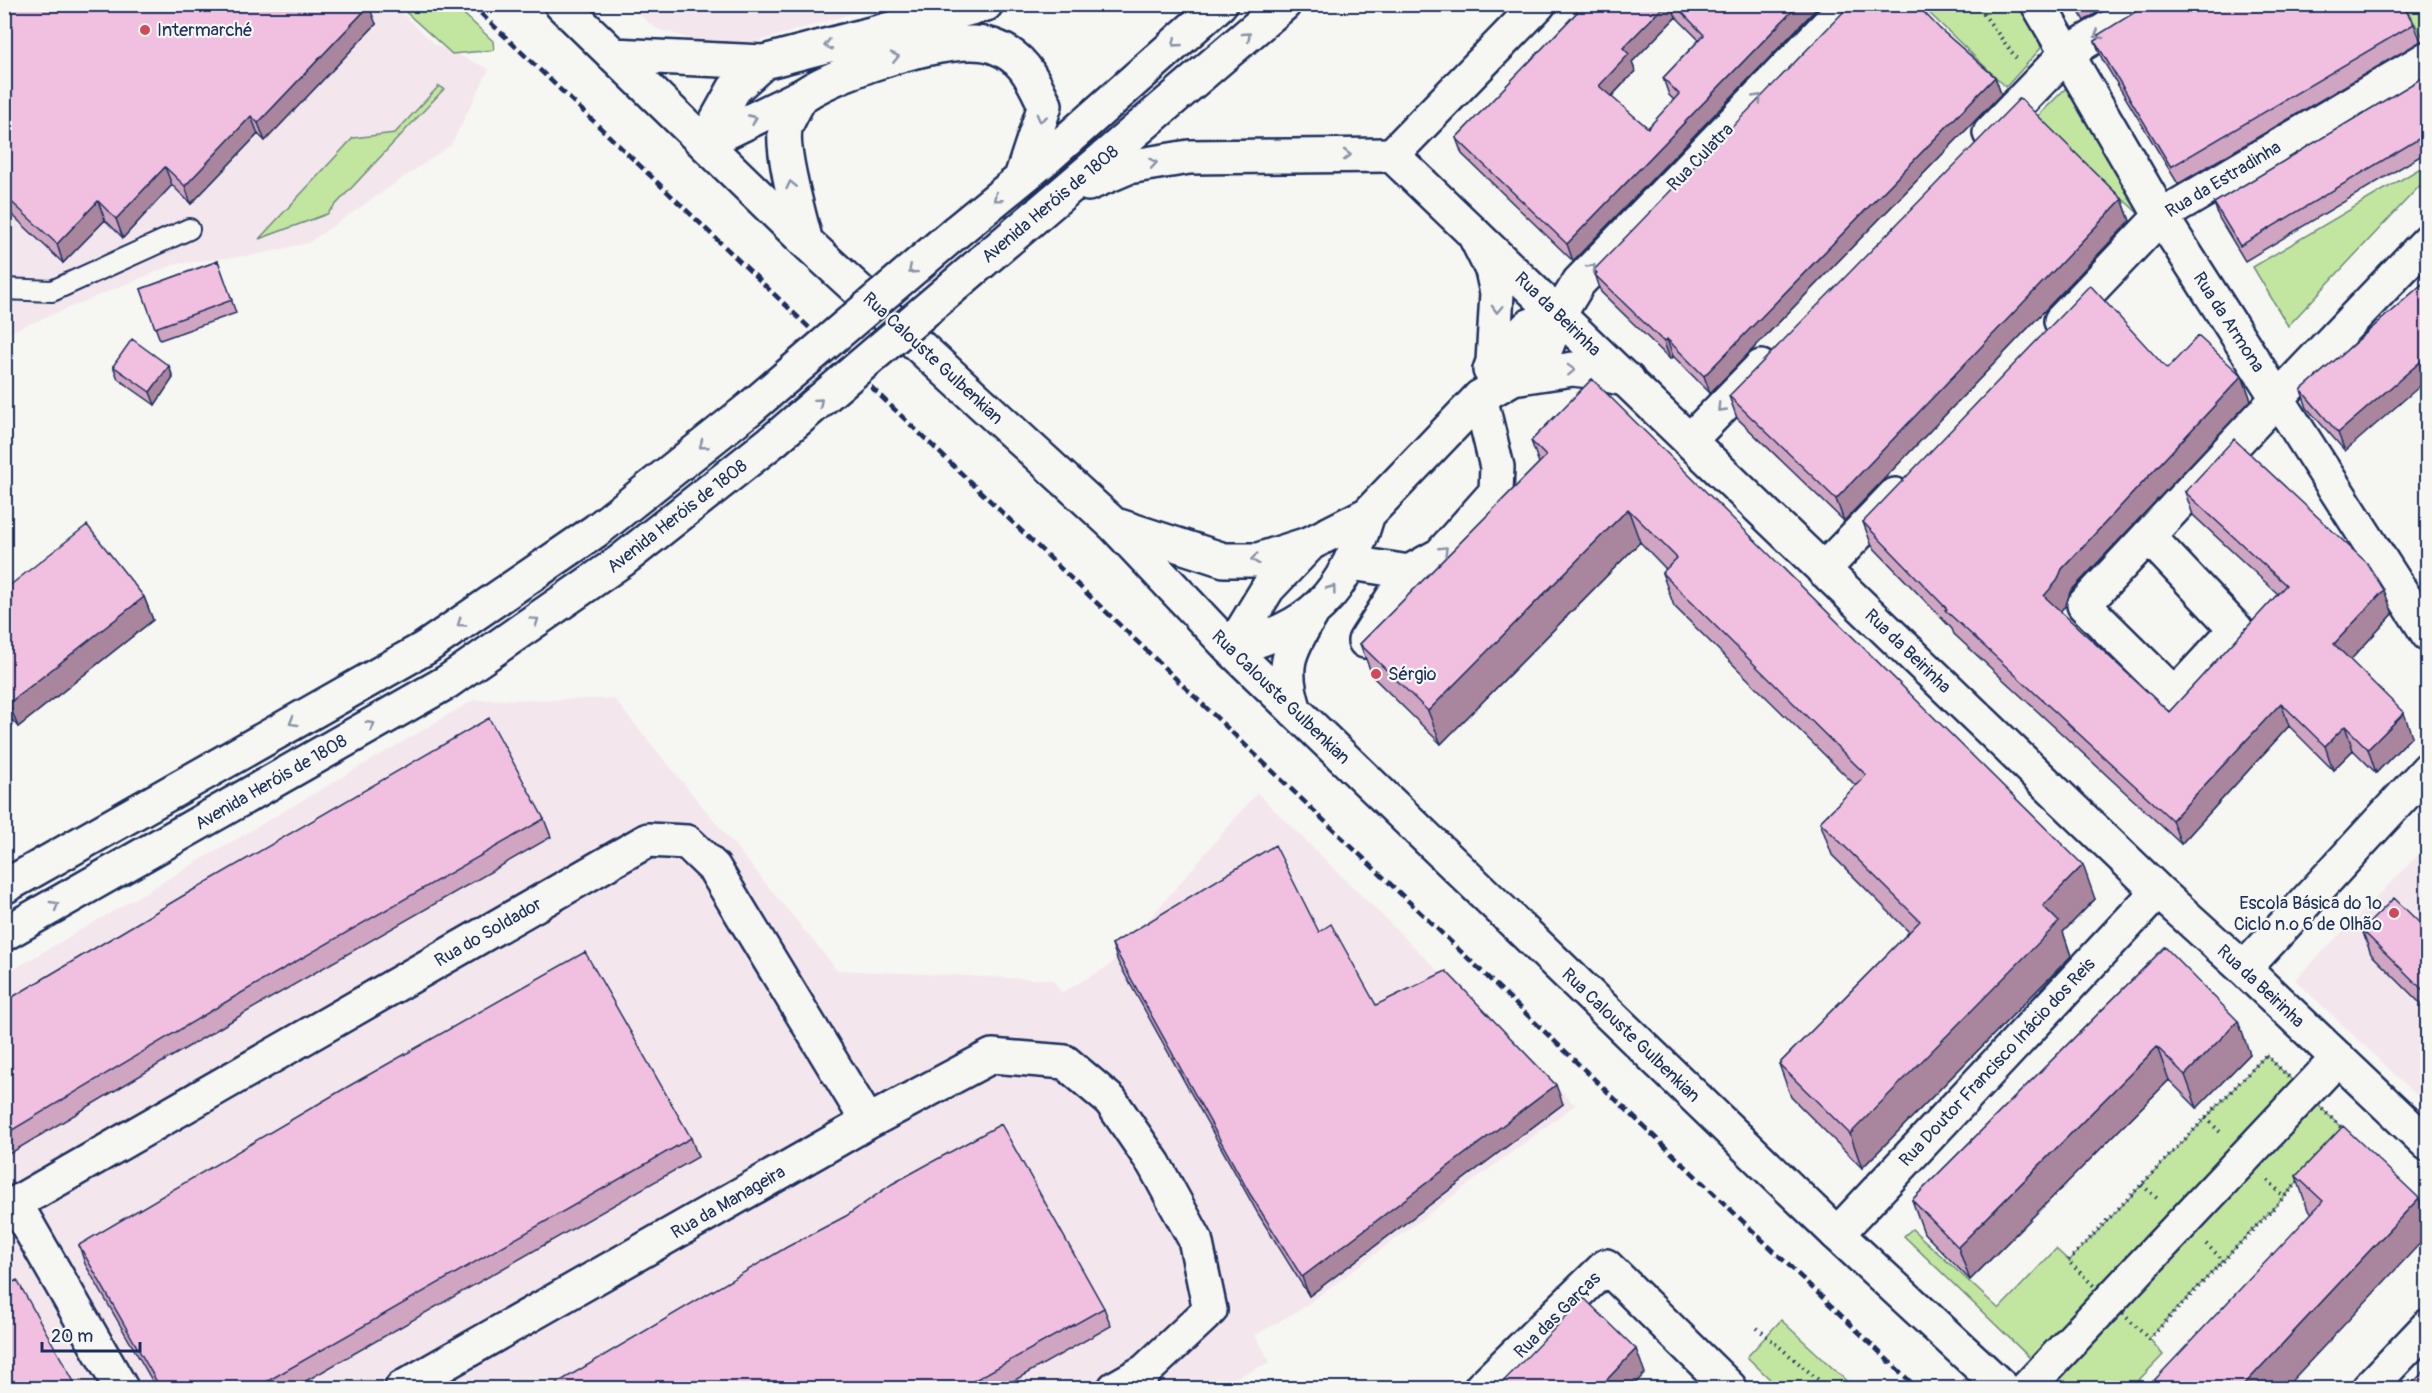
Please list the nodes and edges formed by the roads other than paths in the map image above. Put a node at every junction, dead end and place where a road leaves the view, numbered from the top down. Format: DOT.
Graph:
graph roads {
  1 [pos="561,4"];
  2 [pos="986,4"];
  3 [pos="1220,4"];
  4 [pos="1284,4"];
  5 [pos="1539,4"];
  6 [pos="1848,4"];
  7 [pos="2038,4"];
  8 [pos="2148,4"];
  9 [pos="2067,53"];
  10 [pos="613,55"];
  11 [pos="2427,58"];
  12 [pos="764,62"];
  13 [pos="803,95"];
  14 [pos="704,143"];
  15 [pos="1970,153"];
  16 [pos="1392,155"];
  17 [pos="1021,178"];
  18 [pos="1059,197"];
  19 [pos="2161,216"];
  20 [pos="189,229"];
  21 [pos="1474,234"];
  22 [pos="2427,241"];
  23 [pos="806,242"];
  24 [pos="4,290"];
  25 [pos="1559,315"];
  26 [pos="2038,345"];
  27 [pos="1781,347"];
  28 [pos="1503,370"];
  29 [pos="1628,380"];
  30 [pos="1480,397"];
  31 [pos="2277,397"];
  32 [pos="1690,440"];
  33 [pos="1914,475"];
  34 [pos="1368,514"];
  35 [pos="1114,525"];
  36 [pos="2148,536"];
  37 [pos="1311,543"];
  38 [pos="1351,563"];
  39 [pos="1823,570"];
  40 [pos="1409,572"];
  41 [pos="1312,614"];
  42 [pos="2427,634"];
  43 [pos="1365,641"];
  44 [pos="1231,649"];
  45 [pos="1295,711"];
  46 [pos="2427,769"];
  47 [pos="4,887"];
  48 [pos="2158,891"];
  49 [pos="4,934"];
  50 [pos="2244,969"];
  51 [pos="2338,1058"];
  52 [pos="868,1122"];
  53 [pos="2427,1144"];
  54 [pos="10,1207"];
  55 [pos="1837,1234"];
  56 [pos="2427,1326"];
  57 [pos="121,1389"];
  58 [pos="402,1389"];
  59 [pos="1115,1389"];
  60 [pos="1481,1389"];
  61 [pos="1730,1389"];
  62 [pos="2003,1389"];
  63 [pos="2027,1389"];
  64 [pos="2369,1389"];
  1 -- 10 [label="street, Rua Calouste Gulbenkian"];
  2 -- 12 [label="street, one-way"];
  3 -- 17 [label="street, one-way"];
  18 -- 4 [label="street, Avenida Heróis de 1808, one-way"];
  5 -- 16 [label="street"];
  25 -- 6 [label="street, Rua Culatra, one-way"];
  7 -- 9 [label="street, Rua da Armona"];
  8 -- 9 [label="street, one-way"];
  9 -- 15 [label="street"];
  9 -- 19 [label="street, Rua da Armona"];
  10 -- 12 [label="street"];
  10 -- 14 [label="street, Rua Calouste Gulbenkian"];
  11 -- 19 [label="street, Rua da Estradinha"];
  12 -- 14 [label="street"];
  14 -- 13 [label="street, one-way"];
  13 -- 17 [label="street, one-way"];
  23 -- 13 [label="street, one-way"];
  14 -- 23 [label="street, Rua Calouste Gulbenkian"];
  18 -- 16 [label="street, one-way"];
  16 -- 21 [label="street, Rua da Beirinha"];
  17 -- 47 [label="street, one-way, bridge"];
  49 -- 18 [label="street, Avenida Heróis de 1808, one-way, bridge"];
  19 -- 26 [label="street, Rua da Estradinha"];
  19 -- 31 [label="street, Rua da Armona"];
  20 -- 24 [label="lane"];
  21 -- 25 [label="street, Rua da Beirinha"];
  21 -- 28 [label="street, one-way"];
  22 -- 31 [label="street"];
  23 -- 35 [label="street, Rua Calouste Gulbenkian"];
  25 -- 28 [label="street, Rua Culatra"];
  25 -- 29 [label="street, Rua da Beirinha"];
  27 -- 32 [label="street, one-way"];
  28 -- 29 [label="street, one-way"];
  28 -- 30 [label="street"];
  29 -- 32 [label="street, Rua da Beirinha"];
  30 -- 34 [label="street"];
  40 -- 30 [label="street, one-way"];
  31 -- 36 [label="street"];
  31 -- 42 [label="street, Rua da Armona"];
  32 -- 39 [label="street, Rua da Beirinha"];
  33 -- 39 [label="street"];
  34 -- 37 [label="street"];
  34 -- 38 [label="street"];
  37 -- 35 [label="street, one-way"];
  35 -- 44 [label="street, Rua Calouste Gulbenkian"];
  36 -- 36 [label="street"];
  37 -- 44 [label="street"];
  38 -- 40 [label="street"];
  41 -- 38 [label="street, one-way"];
  39 -- 48 [label="street, Rua da Beirinha"];
  40 -- 43 [label="street"];
  41 -- 44 [label="street"];
  41 -- 45 [label="street"];
  44 -- 45 [label="street, Rua Calouste Gulbenkian"];
  45 -- 55 [label="street, Rua Calouste Gulbenkian"];
  46 -- 50 [label="street"];
  48 -- 50 [label="street, Rua da Beirinha"];
  48 -- 55 [label="street, Rua Doutor Francisco Inácio dos Reis"];
  50 -- 51 [label="street, Rua da Beirinha"];
  51 -- 53 [label="street, Rua da Beirinha"];
  51 -- 63 [label="street"];
  52 -- 54 [label="street, Rua do Soldador"];
  52 -- 58 [label="street, Rua da Manageira"];
  52 -- 59 [label="street, Rua da Manageira"];
  54 -- 57 [label="street"];
  55 -- 62 [label="street, Rua Calouste Gulbenkian"];
  56 -- 64 [label="street"];
  60 -- 61 [label="street, Rua das Garças"];
}
